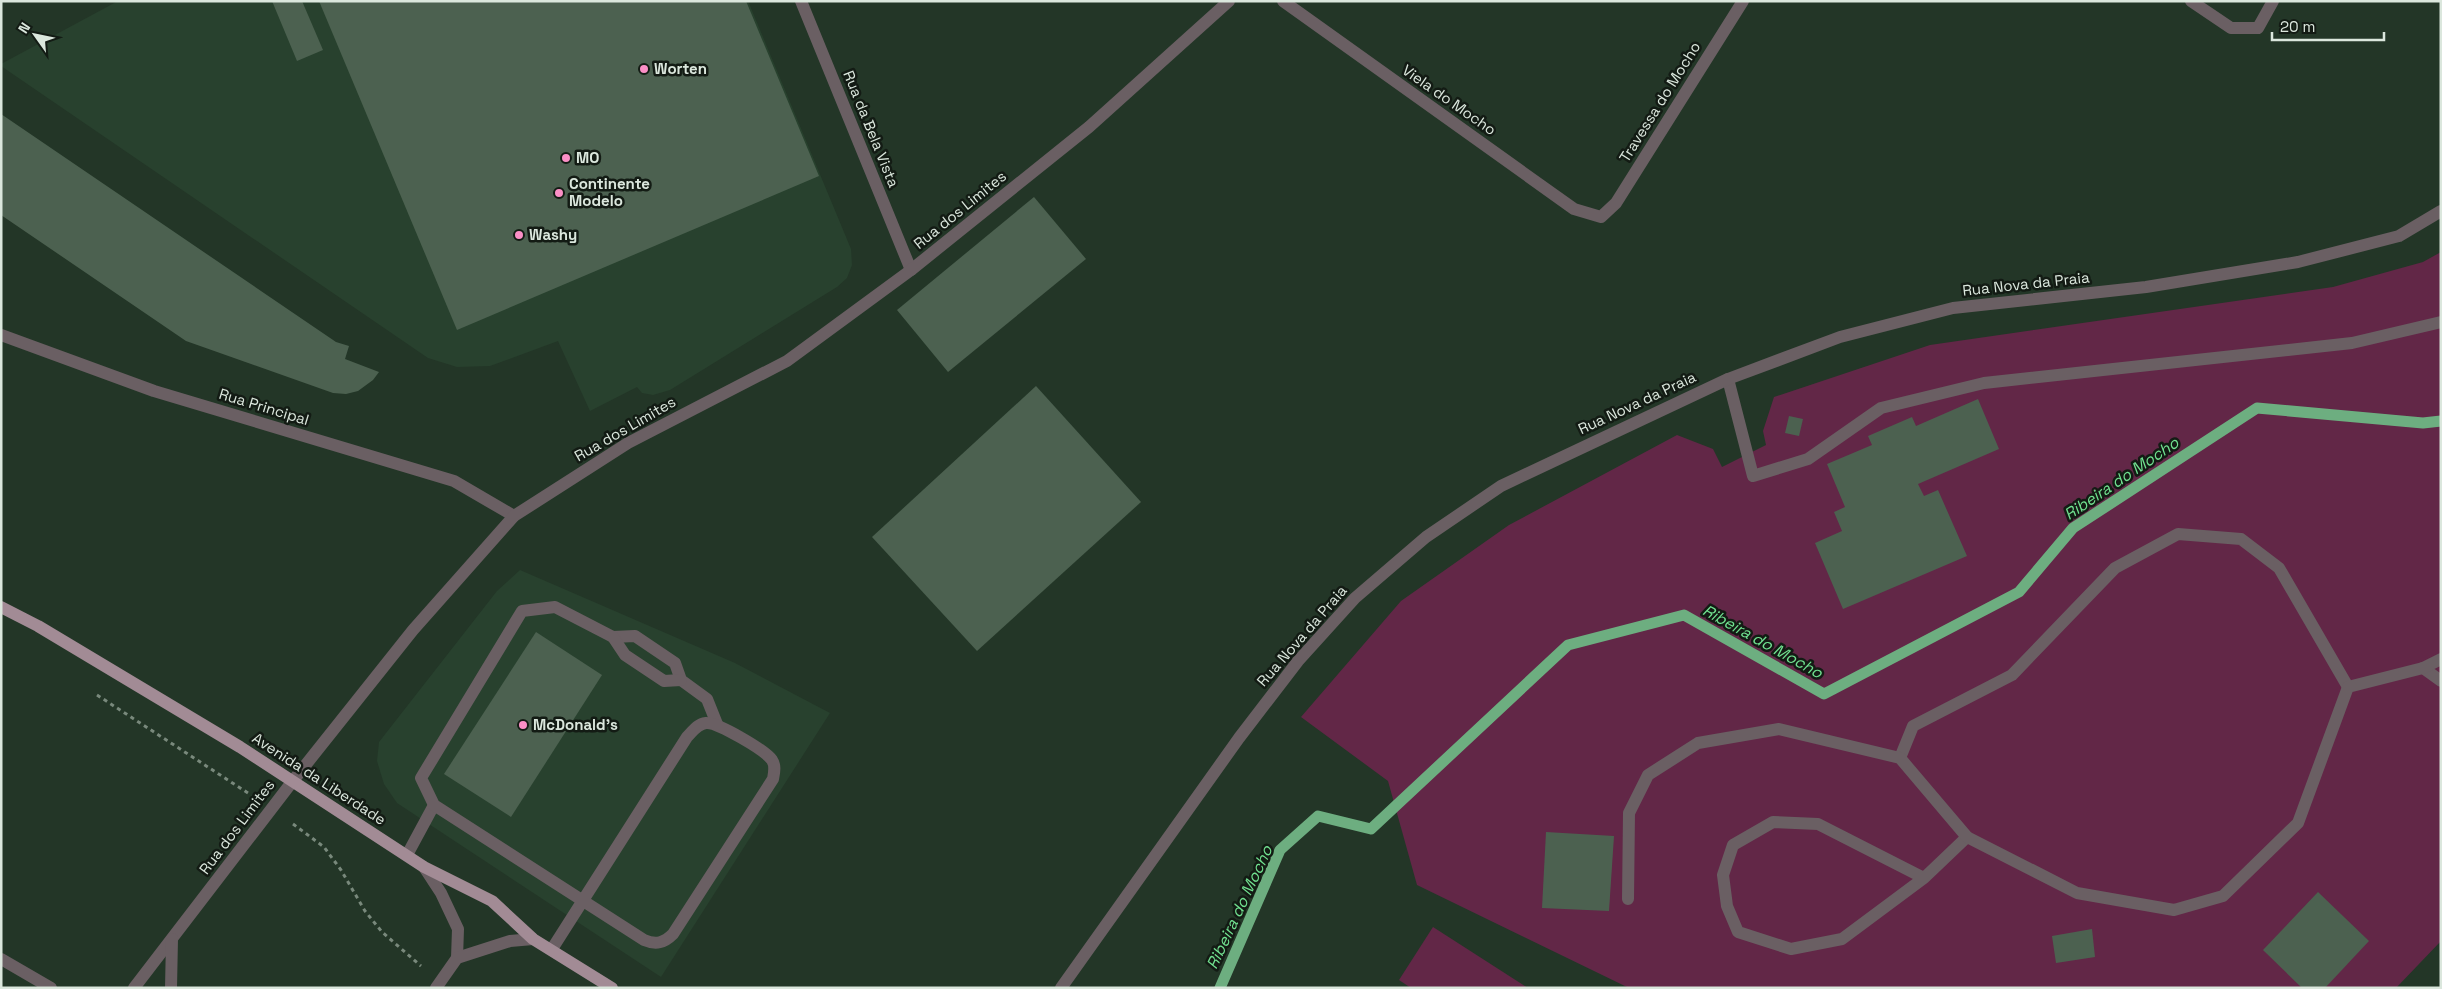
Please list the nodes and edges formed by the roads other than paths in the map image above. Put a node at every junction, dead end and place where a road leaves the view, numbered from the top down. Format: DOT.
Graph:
graph roads {
  1 [pos="801,1"];
  2 [pos="1230,1"];
  3 [pos="1283,1"];
  4 [pos="1743,1"];
  5 [pos="2191,1"];
  6 [pos="2273,1"];
  7 [pos="2441,211"];
  8 [pos="1601,217"];
  9 [pos="911,270"];
  10 [pos="2441,322"];
  11 [pos="1,335"];
  12 [pos="1728,379"];
  13 [pos="514,516"];
  14 [pos="1,607"];
  15 [pos="612,637"];
  16 [pos="2441,659"];
  17 [pos="2423,668"];
  18 [pos="681,680"];
  19 [pos="2441,681"];
  20 [pos="2348,687"];
  21 [pos="717,724"];
  22 [pos="1900,758"];
  23 [pos="292,782"];
  24 [pos="434,805"];
  25 [pos="1967,837"];
  26 [pos="407,855"];
  27 [pos="424,867"];
  28 [pos="1924,878"];
  29 [pos="1628,899"];
  30 [pos="584,900"];
  31 [pos="172,939"];
  32 [pos="533,939"];
  33 [pos="552,949"];
  34 [pos="457,958"];
  35 [pos="1,959"];
  36 [pos="51,988"];
  37 [pos="134,988"];
  38 [pos="171,988"];
  39 [pos="436,988"];
  40 [pos="612,988"];
  41 [pos="1061,988"];
  1 -- 9 [label="street, Rua da Bela Vista"];
  2 -- 9 [label="street, Rua dos Limites"];
  3 -- 8 [label="street, Viela do Mocho"];
  4 -- 8 [label="street, Travessa do Mocho"];
  5 -- 6 [label="street"];
  7 -- 12 [label="street, Rua Nova da Praia"];
  9 -- 13 [label="street, Rua dos Limites"];
  10 -- 12 [label="street"];
  11 -- 13 [label="street, Rua Principal"];
  12 -- 41 [label="street, Rua Nova da Praia"];
  13 -- 23 [label="street, Rua dos Limites"];
  14 -- 23 [label="main road, Avenida da Liberdade"];
  15 -- 18 [label="street"];
  15 -- 18 [label="street"];
  15 -- 24 [label="street"];
  16 -- 17 [label="street"];
  17 -- 19 [label="street"];
  17 -- 20 [label="street"];
  18 -- 21 [label="street"];
  20 -- 22 [label="street"];
  20 -- 25 [label="street"];
  21 -- 30 [label="street"];
  21 -- 30 [label="street"];
  22 -- 25 [label="street"];
  22 -- 29 [label="street"];
  23 -- 26 [label="main road, Avenida da Liberdade"];
  23 -- 31 [label="street, Rua dos Limites"];
  24 -- 26 [label="street"];
  24 -- 30 [label="street"];
  25 -- 28 [label="street"];
  26 -- 27 [label="main road, Avenida da Liberdade"];
  27 -- 32 [label="main road, Avenida da Liberdade"];
  27 -- 34 [label="street"];
  28 -- 28 [label="street"];
  30 -- 33 [label="street"];
  31 -- 37 [label="street, Rua dos Limites"];
  31 -- 38 [label="street"];
  32 -- 33 [label="main road, Avenida da Liberdade"];
  32 -- 34 [label="street"];
  33 -- 40 [label="main road, Avenida da Liberdade"];
  34 -- 39 [label="street"];
  35 -- 36 [label="street"];
}
